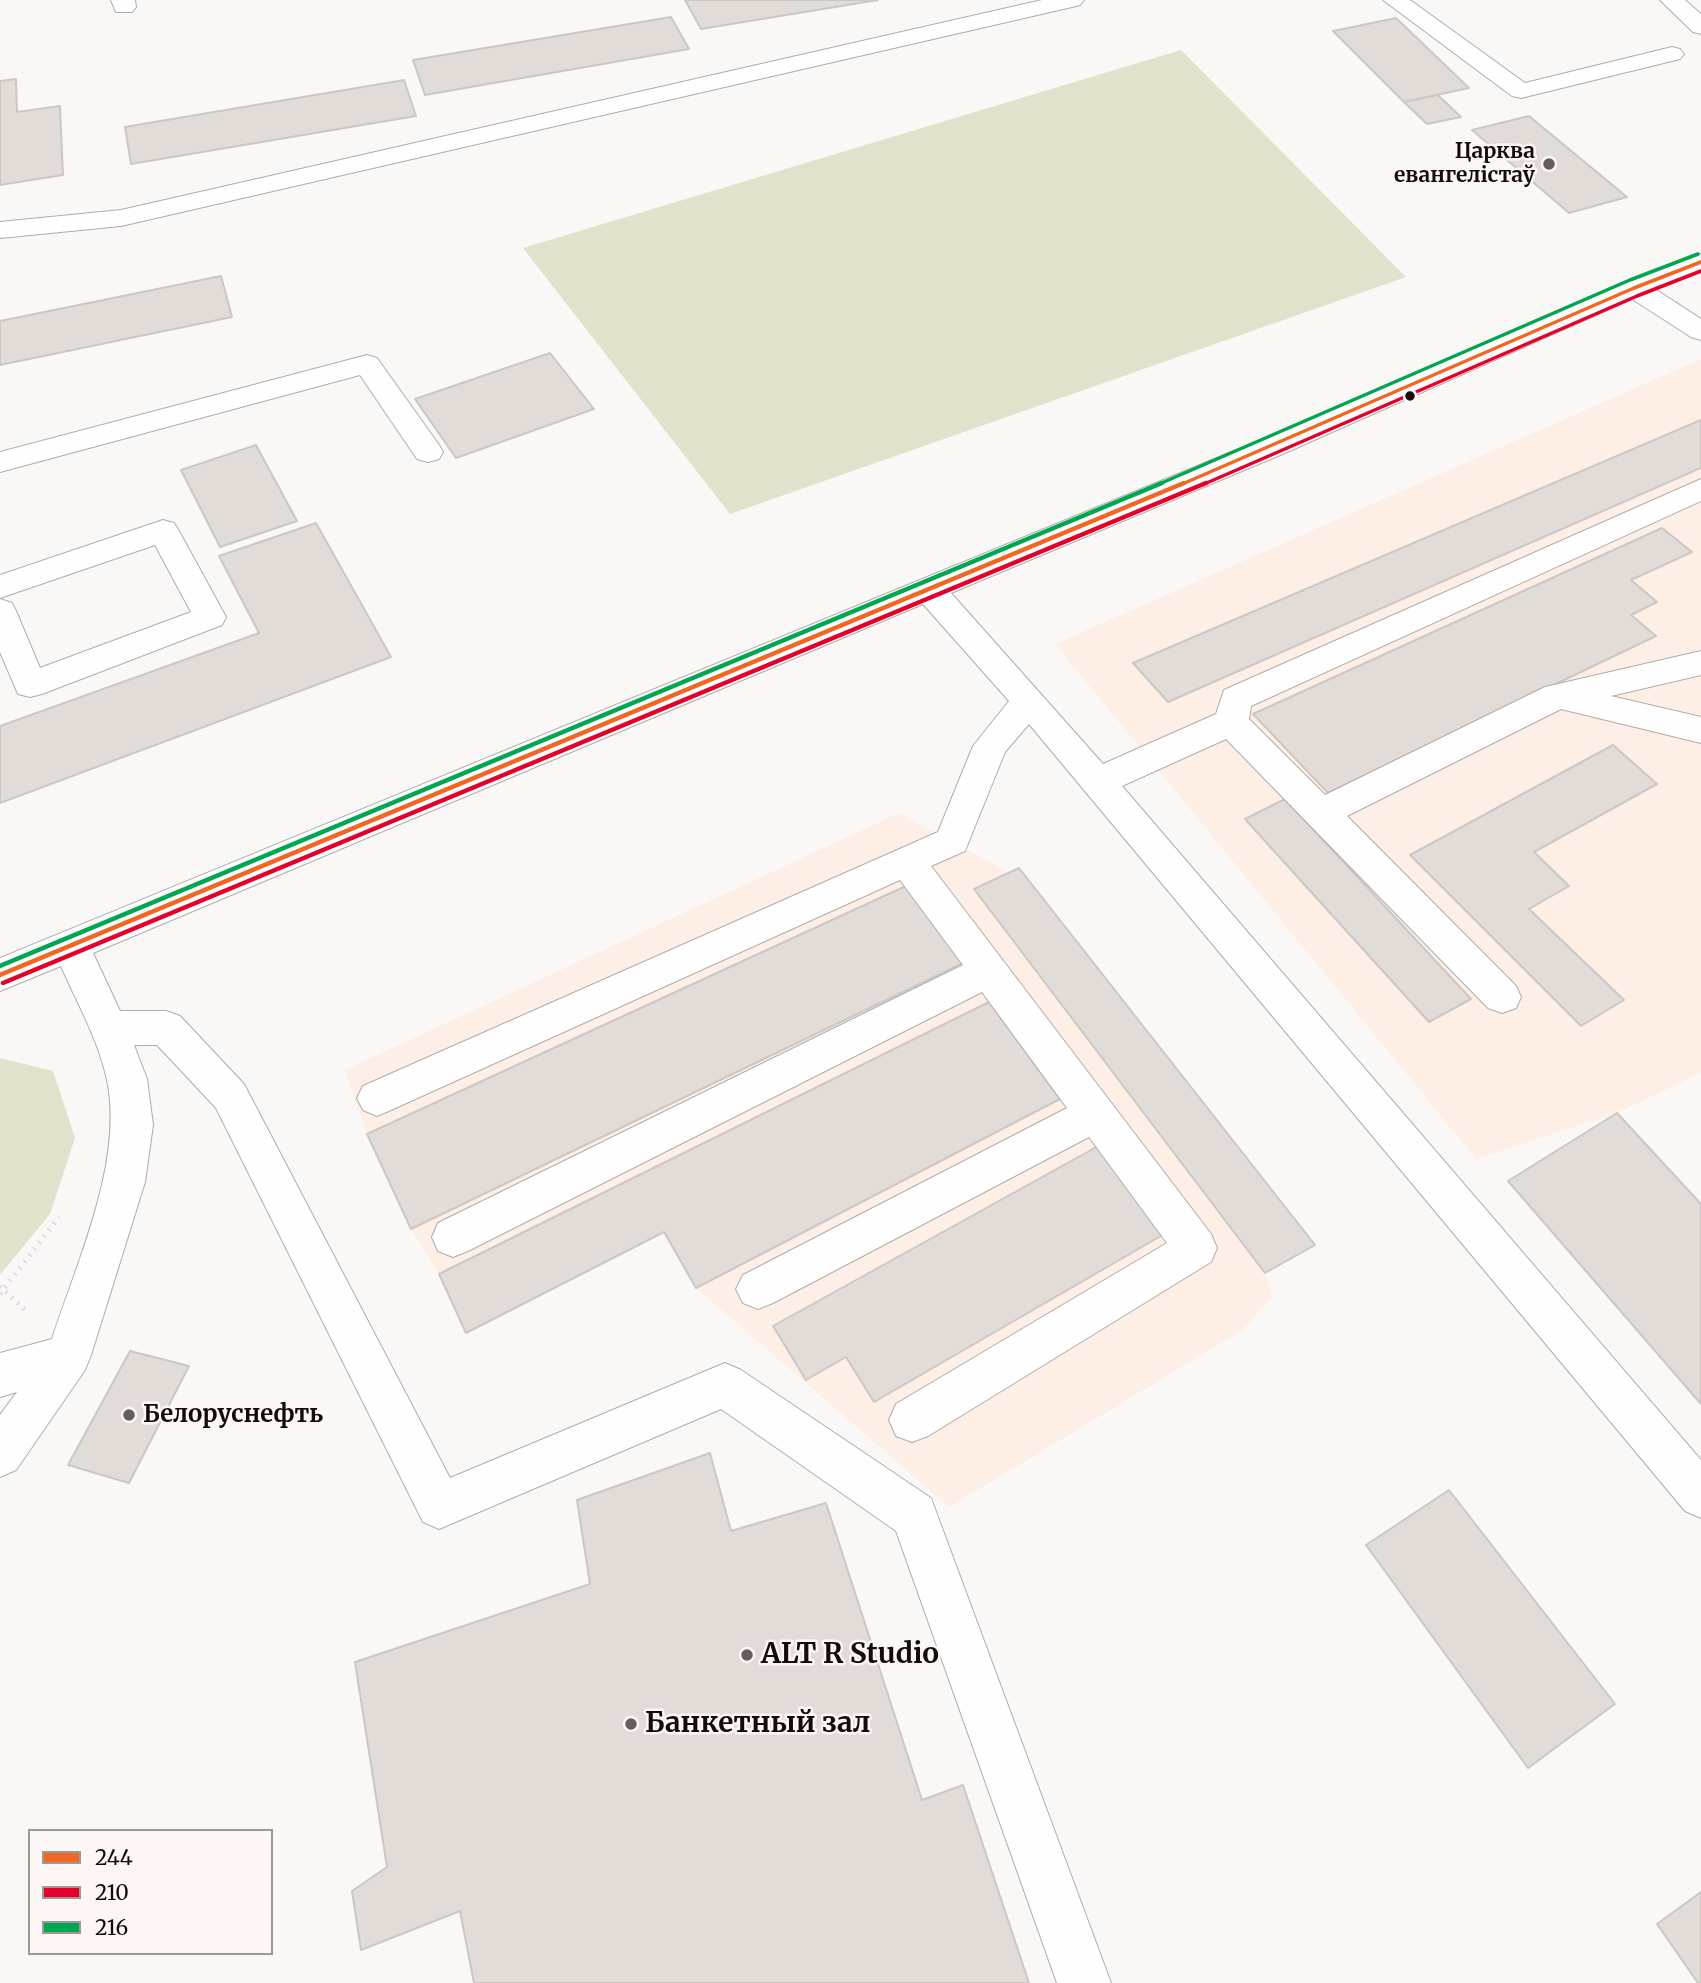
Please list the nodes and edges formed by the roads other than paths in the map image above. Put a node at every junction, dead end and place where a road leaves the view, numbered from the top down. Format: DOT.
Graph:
graph roads {
  1 [pos="1072,0"];
  2 [pos="1395,0"];
  3 [pos="1672,0"];
  4 [pos="1002,8"];
  5 [pos="1701,27"];
  6 [pos="1672,54"];
  7 [pos="0,230"];
  8 [pos="1701,262"];
  9 [pos="1634,288"];
  10 [pos="1701,331"];
  11 [pos="428,452"];
  12 [pos="0,462"];
  13 [pos="1701,489"];
  14 [pos="0,587"];
  15 [pos="929,590"];
  16 [pos="0,611"];
  17 [pos="1701,663"];
  18 [pos="1557,696"];
  19 [pos="1029,701"];
  20 [pos="1231,722"];
  21 [pos="1701,730"];
  22 [pos="1097,782"];
  23 [pos="1321,813"];
  24 [pos="905,860"];
  25 [pos="71,947"];
  26 [pos="990,970"];
  27 [pos="0,975"];
  28 [pos="1502,998"];
  29 [pos="108,1028"];
  30 [pos="377,1098"];
  31 [pos="1093,1115"];
  32 [pos="453,1237"];
  33 [pos="758,1289"];
  34 [pos="69,1354"];
  35 [pos="0,1375"];
  36 [pos="912,1420"];
  37 [pos="0,1454"];
  38 [pos="1701,1495"];
  39 [pos="1084,1983"];
  1 -- 4 [label="street"];
  2 -- 6 [label="street"];
  3 -- 5 [label="street"];
  4 -- 7 [label="street"];
  8 -- 9 [label="street"];
  9 -- 10 [label="street"];
  9 -- 15 [label="street"];
  11 -- 12 [label="street"];
  13 -- 20 [label="street"];
  14 -- 16 [label="street"];
  15 -- 19 [label="street"];
  15 -- 25 [label="street"];
  17 -- 18 [label="street"];
  18 -- 21 [label="street"];
  18 -- 23 [label="street"];
  19 -- 22 [label="street"];
  19 -- 24 [label="street"];
  20 -- 22 [label="street"];
  20 -- 23 [label="street"];
  22 -- 38 [label="street"];
  23 -- 28 [label="street"];
  24 -- 26 [label="street"];
  24 -- 30 [label="street"];
  25 -- 27 [label="street"];
  25 -- 29 [label="street"];
  26 -- 31 [label="street"];
  26 -- 32 [label="street"];
  29 -- 34 [label="street"];
  29 -- 39 [label="street"];
  31 -- 33 [label="street"];
  31 -- 36 [label="street"];
  34 -- 35 [label="street"];
  34 -- 37 [label="street"];
}
